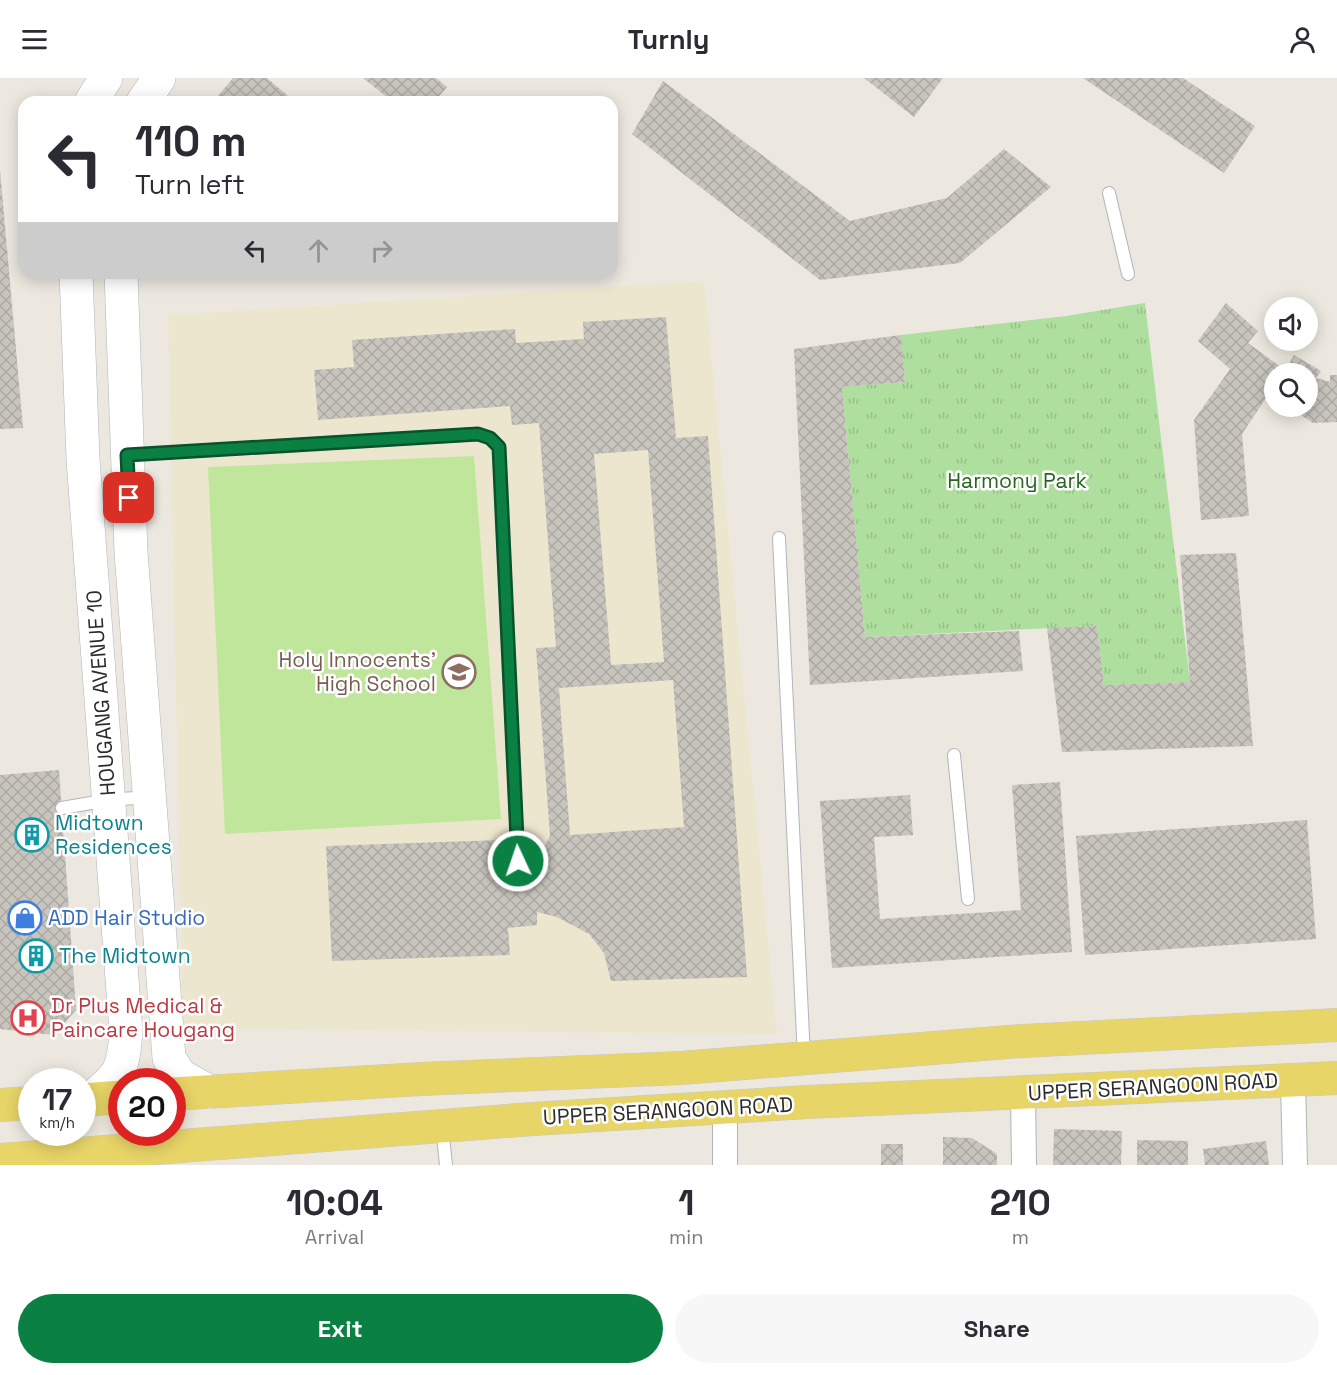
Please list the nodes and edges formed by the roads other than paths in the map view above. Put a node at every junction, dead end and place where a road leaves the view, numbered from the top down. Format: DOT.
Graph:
graph roads {
  1 [pos="106,78"];
  2 [pos="159,78"];
  3 [pos="95,96"];
  4 [pos="147,96"];
  5 [pos="1109,193"];
  6 [pos="1128,274"];
  7 [pos="76,279"];
  8 [pos="120,279"];
  9 [pos="127,455"];
  10 [pos="779,538"];
  11 [pos="954,755"];
  12 [pos="102,796"];
  13 [pos="149,797"];
  14 [pos="62,808"];
  15 [pos="518,861"];
  16 [pos="968,899"];
  17 [pos="1337,1025"];
  18 [pos="804,1058"];
  19 [pos="1337,1078"];
  20 [pos="1293,1080"];
  21 [pos="210,1092"];
  22 [pos="96,1093"];
  23 [pos="186,1093"];
  24 [pos="1023,1093"];
  25 [pos="18,1104"];
  26 [pos="0,1105"];
  27 [pos="726,1108"];
  28 [pos="441,1126"];
  29 [pos="0,1160"];
  30 [pos="446,1165"];
  31 [pos="725,1165"];
  32 [pos="1024,1165"];
  33 [pos="1295,1165"];
  1 -- 3 [label="main road"];
  2 -- 4 [label="main road"];
  5 -- 6 [label="lane"];
  7 -- 12 [label="main road, HOUGANG AVENUE 10"];
  8 -- 9 [label="main road, HOUGANG AVENUE 10"];
  9 -- 13 [label="main road, HOUGANG AVENUE 10"];
  9 -- 15 [label="lane"];
  10 -- 18 [label="lane"];
  11 -- 16 [label="lane"];
  12 -- 13 [label="lane"];
  12 -- 14 [label="lane"];
  12 -- 22 [label="main road, HOUGANG AVENUE 10"];
  13 -- 21 [label="main road, HOUGANG AVENUE 10"];
  17 -- 18 [label="main road, UPPER SERANGOON ROAD"];
  18 -- 21 [label="main road, UPPER SERANGOON ROAD"];
  19 -- 20 [label="main road, UPPER SERANGOON ROAD"];
  20 -- 24 [label="main road, UPPER SERANGOON ROAD"];
  20 -- 33 [label="street"];
  21 -- 23 [label="main road, UPPER SERANGOON ROAD"];
  24 -- 27 [label="main road, UPPER SERANGOON ROAD"];
  24 -- 32 [label="street"];
  25 -- 26 [label="main road"];
  27 -- 28 [label="main road, UPPER SERANGOON ROAD"];
  27 -- 31 [label="street"];
  28 -- 29 [label="main road, UPPER SERANGOON ROAD"];
  28 -- 30 [label="lane"];
}
